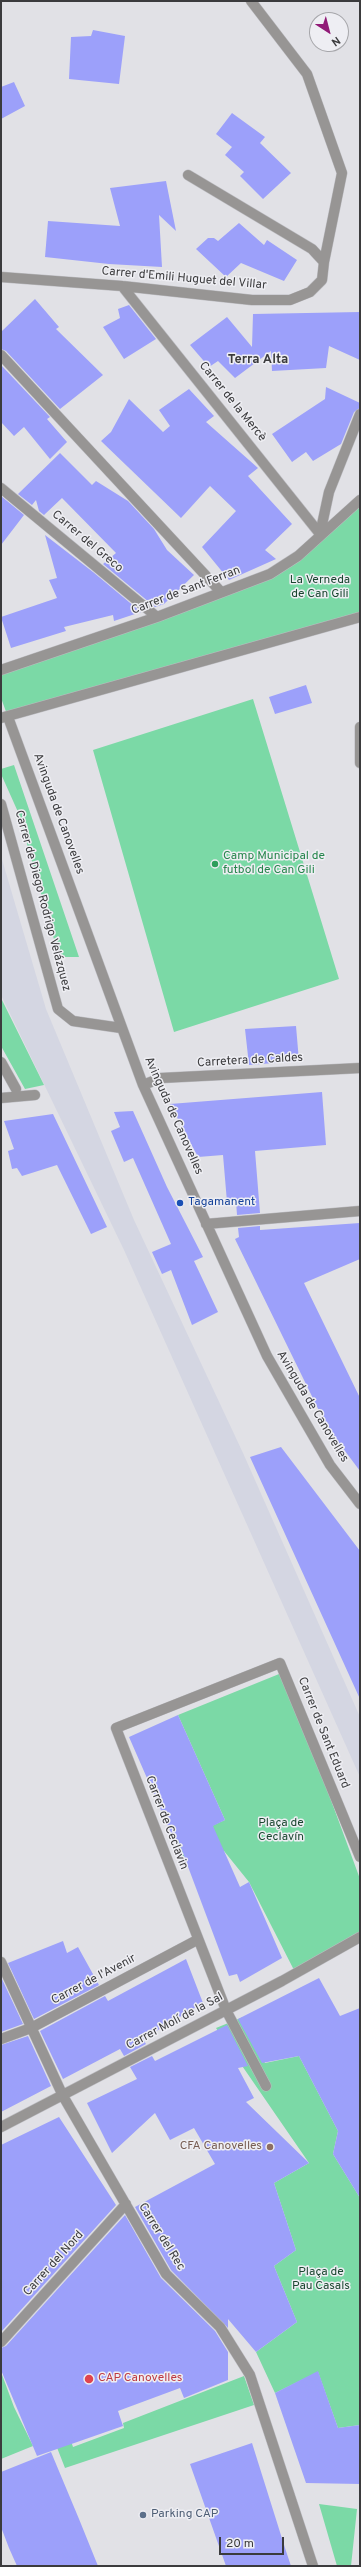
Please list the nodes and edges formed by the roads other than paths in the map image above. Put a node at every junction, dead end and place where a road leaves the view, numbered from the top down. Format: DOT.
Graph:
graph roads {
  1 [pos="251,1"];
  2 [pos="188,175"];
  3 [pos="324,262"];
  4 [pos="1,277"];
  5 [pos="122,286"];
  6 [pos="1,355"];
  7 [pos="360,414"];
  8 [pos="1,488"];
  9 [pos="360,500"];
  10 [pos="320,534"];
  11 [pos="221,592"];
  12 [pos="157,617"];
  13 [pos="360,617"];
  14 [pos="1,670"];
  15 [pos="4,718"];
  16 [pos="360,727"];
  17 [pos="360,763"];
  18 [pos="1,804"];
  19 [pos="121,1028"];
  20 [pos="1,1062"];
  21 [pos="360,1068"];
  22 [pos="143,1085"];
  23 [pos="16,1089"];
  24 [pos="34,1095"];
  25 [pos="1,1098"];
  26 [pos="360,1211"];
  27 [pos="206,1224"];
  28 [pos="360,1504"];
  29 [pos="280,1663"];
  30 [pos="360,1857"];
  31 [pos="360,1937"];
  32 [pos="197,1940"];
  33 [pos="1,1962"];
  34 [pos="226,2010"];
  35 [pos="31,2028"];
  36 [pos="1,2039"];
  37 [pos="266,2086"];
  38 [pos="63,2096"];
  39 [pos="1,2127"];
  40 [pos="126,2204"];
  41 [pos="1,2342"];
  42 [pos="313,2566"];
  1 -- 3 [label="street, Carrer d'Emili Huguet del Villar"];
  2 -- 3 [label="street"];
  3 -- 5 [label="street, Carrer d'Emili Huguet del Villar"];
  4 -- 5 [label="street, Carrer d'Emili Huguet del Villar"];
  5 -- 10 [label="street, Carrer de la Mercè"];
  6 -- 11 [label="street"];
  7 -- 10 [label="street"];
  8 -- 12 [label="street, Carrer del Greco"];
  9 -- 10 [label="street, Carrer de Sant Ferran"];
  10 -- 11 [label="street, Carrer de Sant Ferran"];
  11 -- 12 [label="street, Carrer de Sant Ferran"];
  12 -- 14 [label="street, Carrer de Sant Ferran"];
  13 -- 15 [label="street"];
  15 -- 19 [label="street, Avinguda de Canovelles"];
  16 -- 17 [label="street"];
  18 -- 19 [label="street, Carrer de Diego Rodrigo Velázquez"];
  19 -- 22 [label="street, Avinguda de Canovelles"];
  20 -- 23 [label="street"];
  21 -- 22 [label="street, Carretera de Caldes"];
  22 -- 27 [label="street, Avinguda de Canovelles"];
  24 -- 25 [label="street"];
  26 -- 27 [label="street"];
  27 -- 28 [label="street, Avinguda de Canovelles"];
  29 -- 30 [label="street, Carrer de Sant Eduard"];
  29 -- 32 [label="street, Carrer de Ceclavin"];
  31 -- 34 [label="street, Carrer Molí de la Sal"];
  32 -- 34 [label="street, Carrer de Ceclavin"];
  32 -- 35 [label="street, Carrer de l'Avenir"];
  33 -- 35 [label="street, Carrer del Rec"];
  34 -- 37 [label="street, Carrer de Ceclavin"];
  34 -- 38 [label="street, Carrer Molí de la Sal"];
  35 -- 36 [label="street, Carrer de l'Avenir"];
  35 -- 38 [label="street, Carrer del Rec"];
  38 -- 39 [label="street, Carrer Molí de la Sal"];
  38 -- 40 [label="street, Carrer del Rec"];
  40 -- 41 [label="street, Carrer del Nord"];
  40 -- 42 [label="street, Carrer del Rec"];
}
